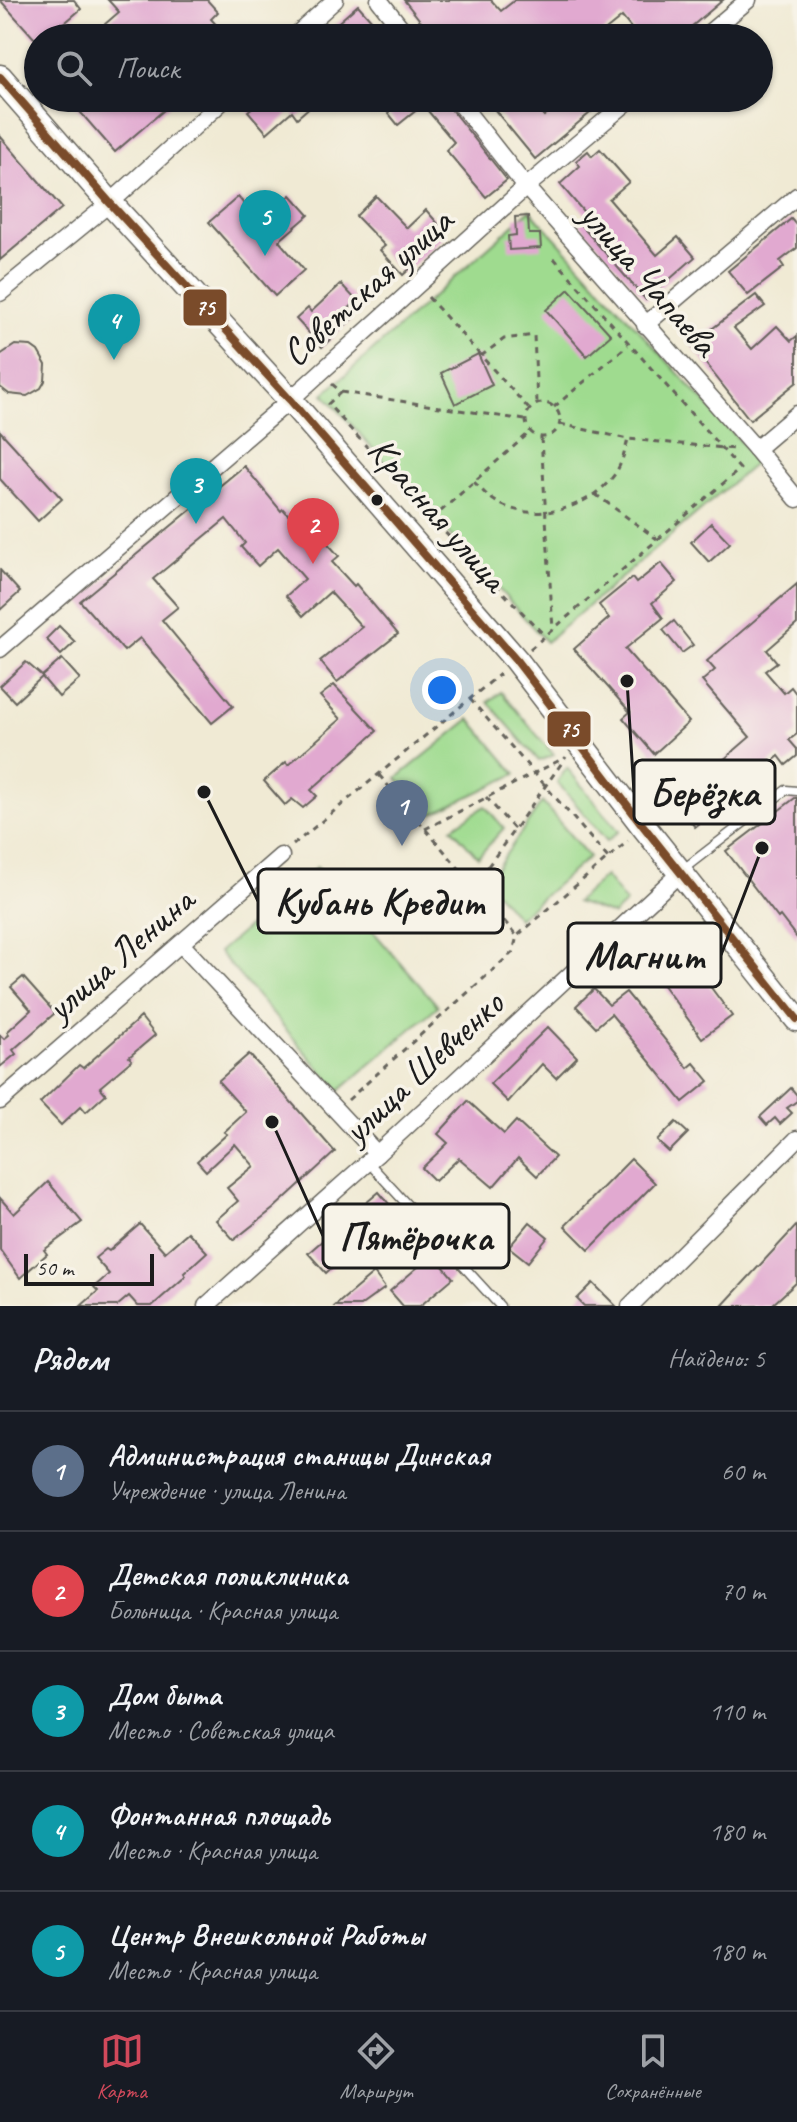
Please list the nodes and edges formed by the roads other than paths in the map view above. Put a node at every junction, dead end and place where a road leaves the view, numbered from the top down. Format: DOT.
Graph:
graph roads {
  1 [pos="335,0"];
  2 [pos="379,0"];
  3 [pos="748,0"];
  4 [pos="308,24"];
  5 [pos="398,24"];
  6 [pos="720,24"];
  7 [pos="0,77"];
  8 [pos="24,104"];
  9 [pos="31,112"];
  10 [pos="211,112"];
  11 [pos="467,112"];
  12 [pos="615,112"];
  13 [pos="526,187"];
  14 [pos="797,196"];
  15 [pos="110,203"];
  16 [pos="0,293"];
  17 [pos="645,325"];
  18 [pos="290,400"];
  19 [pos="797,414"];
  20 [pos="756,449"];
  21 [pos="797,499"];
  22 [pos="0,649"];
  23 [pos="797,791"];
  24 [pos="281,856"];
  25 [pos="681,872"];
  26 [pos="181,944"];
  27 [pos="797,1019"];
  28 [pos="0,1101"];
  29 [pos="797,1139"];
  30 [pos="372,1158"];
  31 [pos="206,1306"];
  32 [pos="500,1306"];
  33 [pos="630,1306"];
  1 -- 4 [label="street"];
  2 -- 5 [label="street"];
  3 -- 6 [label="street"];
  7 -- 8 [label="main road, Красная улица"];
  9 -- 15 [label="main road, Красная улица"];
  10 -- 15 [label="street"];
  11 -- 13 [label="street, улица Чапаева"];
  12 -- 13 [label="street, Советская улица"];
  13 -- 17 [label="street, улица Чапаева"];
  13 -- 18 [label="street, Советская улица"];
  14 -- 17 [label="street"];
  15 -- 16 [label="street"];
  15 -- 18 [label="main road, Красная улица"];
  17 -- 20 [label="street, улица Чапаева"];
  18 -- 22 [label="street, Советская улица"];
  18 -- 25 [label="main road, Красная улица"];
  19 -- 20 [label="street"];
  20 -- 21 [label="street, улица Чапаева"];
  23 -- 25 [label="lane"];
  24 -- 26 [label="street, улица Ленина"];
  25 -- 27 [label="main road, Красная улица"];
  25 -- 30 [label="street, улица Шевченко"];
  26 -- 28 [label="street, улица Ленина"];
  26 -- 30 [label="street"];
  29 -- 33 [label="street"];
  30 -- 31 [label="street, улица Шевченко"];
  30 -- 32 [label="lane"];
}
